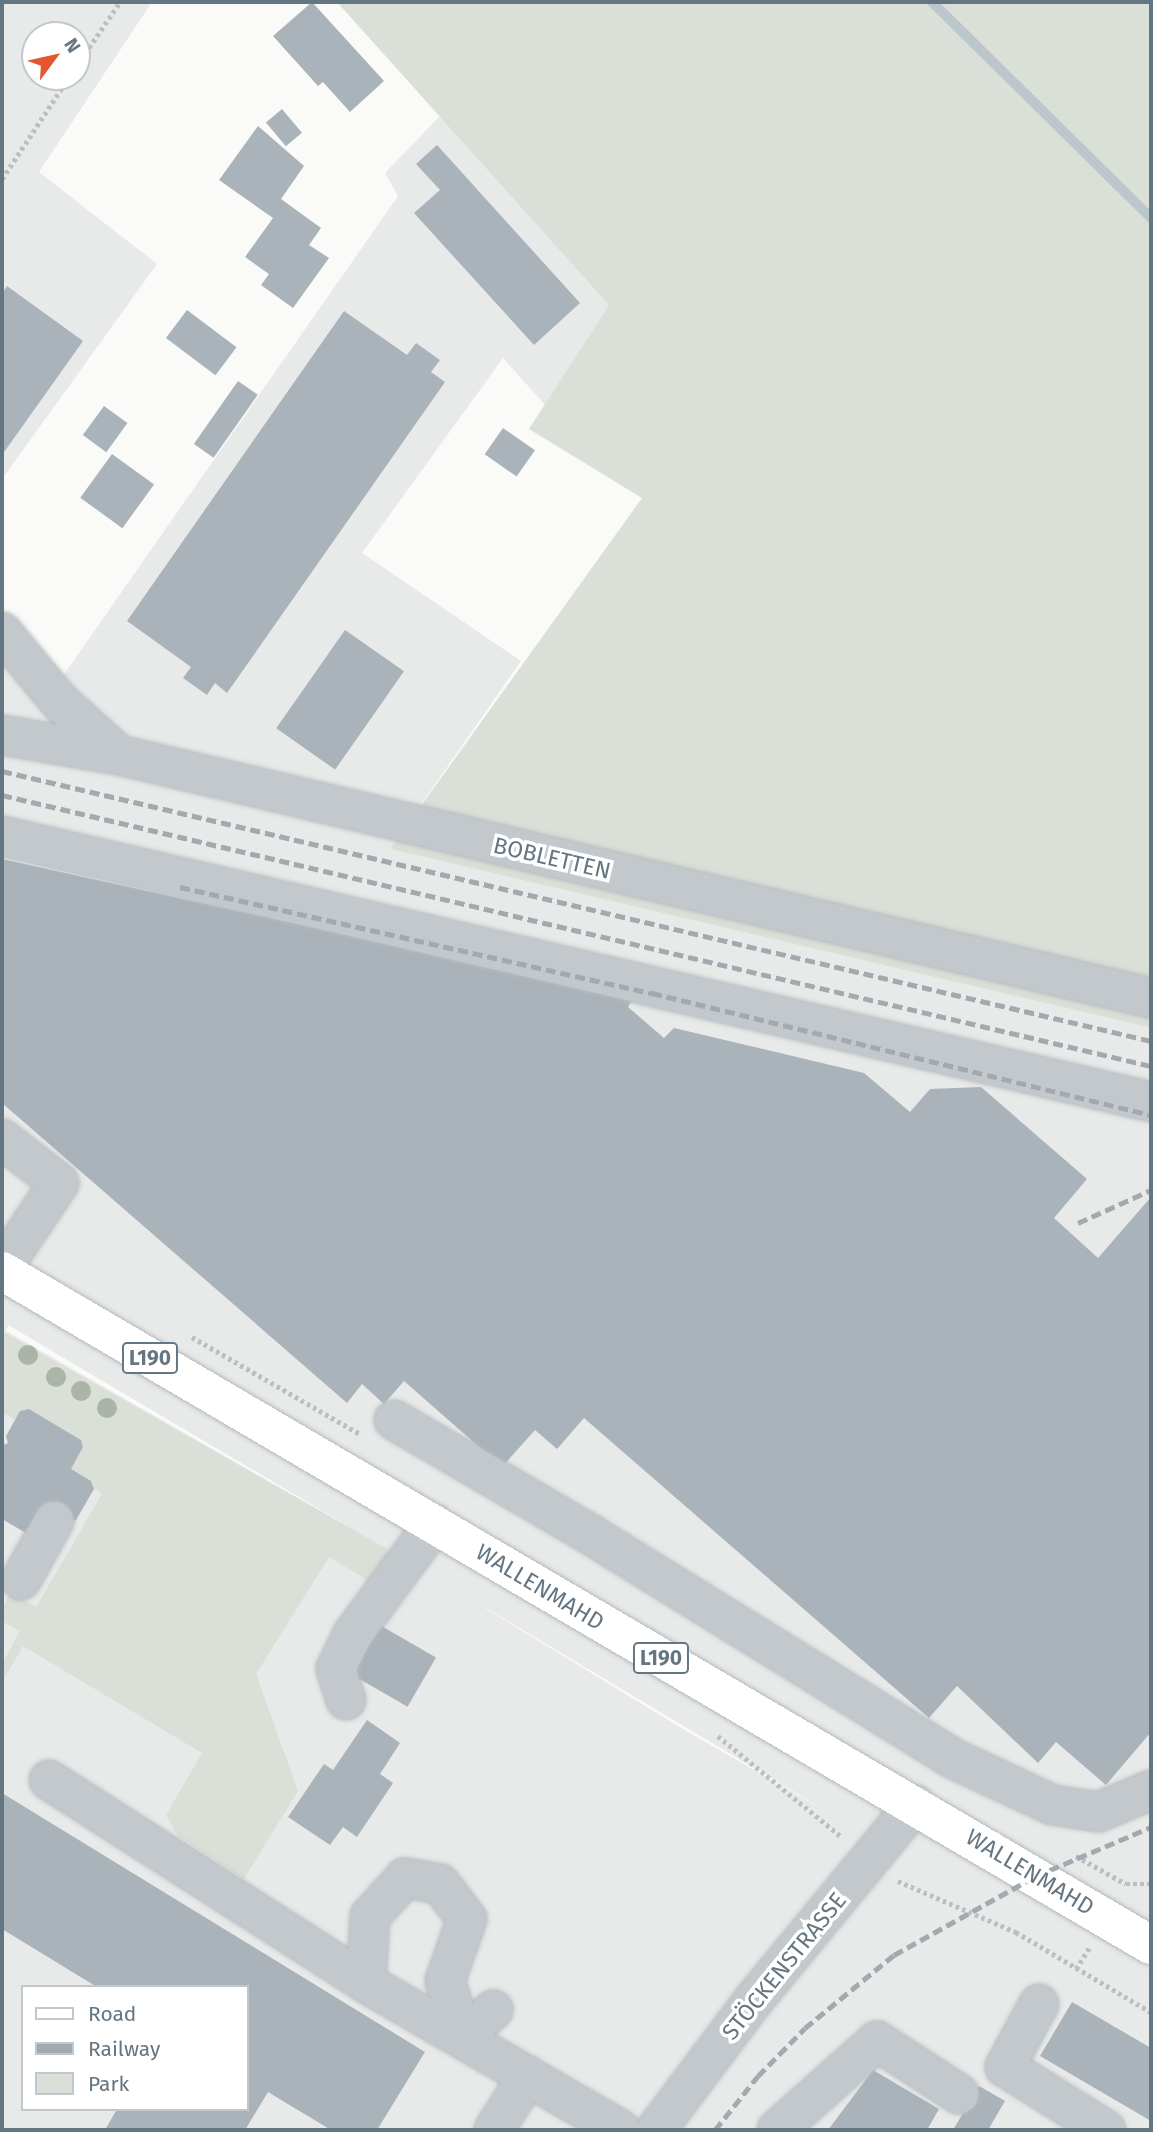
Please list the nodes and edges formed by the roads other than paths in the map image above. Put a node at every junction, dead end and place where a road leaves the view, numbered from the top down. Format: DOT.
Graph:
graph roads {
  1 [pos="2,632"];
  2 [pos="2,735"];
  3 [pos="119,755"];
  4 [pos="2,836"];
  5 [pos="1151,998"];
  6 [pos="1151,1101"];
  7 [pos="2,1139"];
  8 [pos="2,1270"];
  9 [pos="394,1420"];
  10 [pos="54,1521"];
  11 [pos="434,1524"];
  12 [pos="21,1580"];
  13 [pos="346,1700"];
  14 [pos="49,1780"];
  15 [pos="1151,1790"];
  16 [pos="915,1804"];
  17 [pos="1151,1945"];
  18 [pos="366,1983"];
  19 [pos="1039,2004"];
  20 [pos="493,2010"];
  21 [pos="463,2036"];
  22 [pos="528,2077"];
  23 [pos="959,2094"];
  24 [pos="494,2130"];
  25 [pos="621,2130"];
  26 [pos="656,2130"];
  27 [pos="777,2130"];
  28 [pos="1106,2130"];
  1 -- 3 [label="street, BOBLETTEN"];
  2 -- 3 [label="street"];
  3 -- 5 [label="street, BOBLETTEN"];
  4 -- 6 [label="street"];
  7 -- 8 [label="street"];
  8 -- 11 [label="main road, WALLENMAHD / L190"];
  9 -- 15 [label="street"];
  10 -- 12 [label="street"];
  11 -- 13 [label="street"];
  11 -- 16 [label="main road, WALLENMAHD / L190"];
  14 -- 18 [label="street"];
  16 -- 17 [label="main road, WALLENMAHD / L190"];
  16 -- 26 [label="street, STÖCKENSTRASSE"];
  18 -- 21 [label="street"];
  18 -- 21 [label="street"];
  19 -- 28 [label="street"];
  20 -- 21 [label="street"];
  21 -- 22 [label="street"];
  22 -- 24 [label="street"];
  22 -- 25 [label="street"];
  23 -- 27 [label="street"];
}
